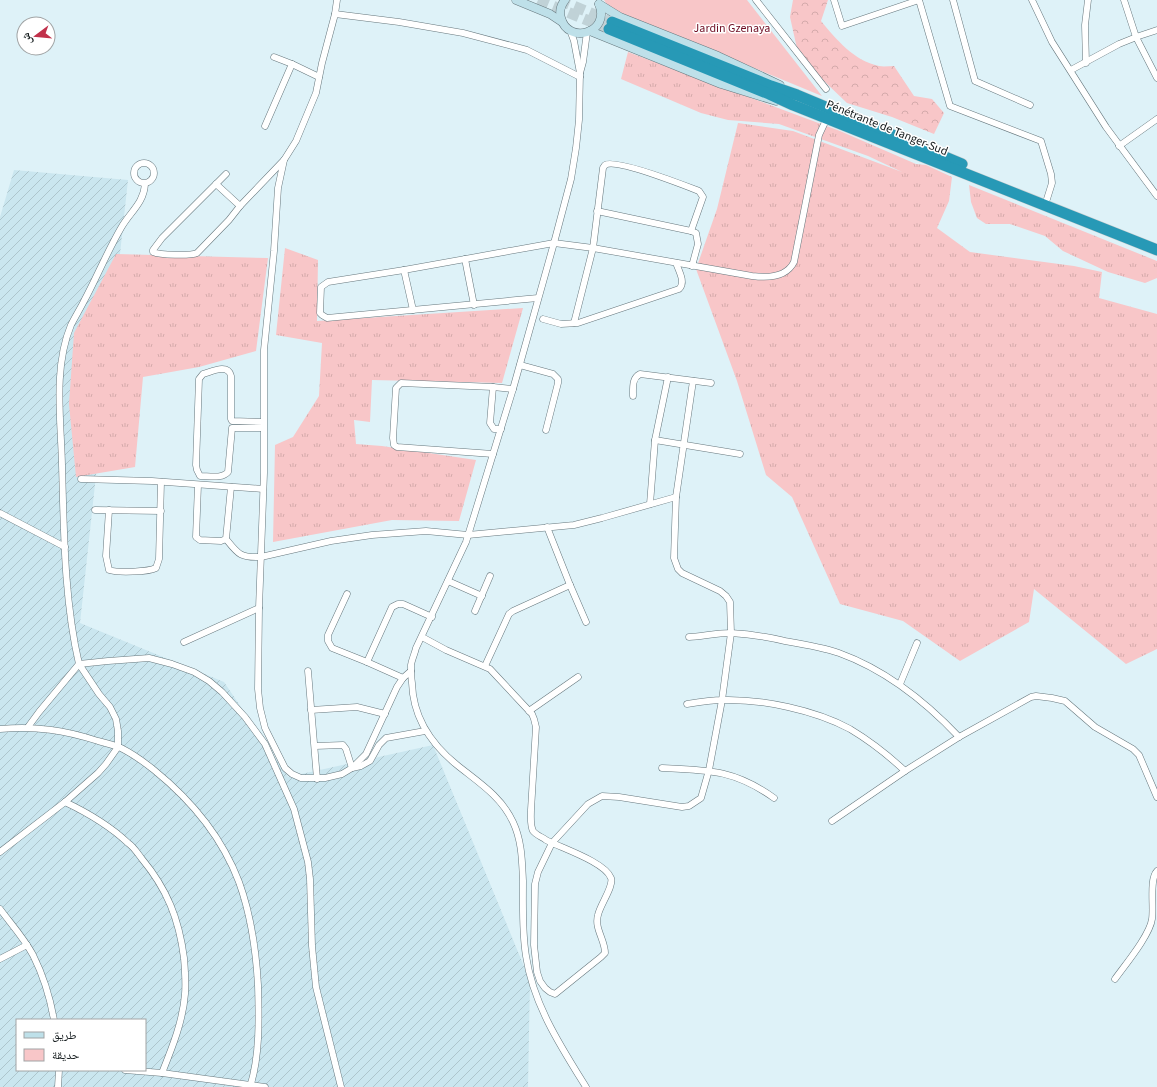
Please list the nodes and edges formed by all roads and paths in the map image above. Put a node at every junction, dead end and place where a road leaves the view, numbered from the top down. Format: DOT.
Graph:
graph roads {
  1 [pos="337,0"];
  2 [pos="516,0"];
  3 [pos="565,0"];
  4 [pos="756,0"];
  5 [pos="834,0"];
  6 [pos="919,0"];
  7 [pos="953,0"];
  8 [pos="1032,0"];
  9 [pos="1088,0"];
  10 [pos="1124,0"];
  11 [pos="598,2"];
  12 [pos="335,14"];
  13 [pos="562,22"];
  14 [pos="610,25"];
  15 [pos="570,30"];
  16 [pos="1157,30"];
  17 [pos="589,31"];
  18 [pos="1136,37"];
  19 [pos="274,57"];
  20 [pos="1086,63"];
  21 [pos="292,64"];
  22 [pos="1071,70"];
  23 [pos="580,75"];
  24 [pos="319,77"];
  25 [pos="1157,78"];
  26 [pos="826,89"];
  27 [pos="795,100"];
  28 [pos="1030,105"];
  29 [pos="827,118"];
  30 [pos="1157,119"];
  31 [pos="265,126"];
  32 [pos="1119,146"];
  33 [pos="933,156"];
  34 [pos="284,160"];
  35 [pos="967,170"];
  36 [pos="226,174"];
  37 [pos="145,184"];
  38 [pos="216,184"];
  39 [pos="1157,196"];
  40 [pos="1047,199"];
  41 [pos="240,206"];
  42 [pos="597,211"];
  43 [pos="691,231"];
  44 [pos="554,243"];
  45 [pos="1157,243"];
  46 [pos="593,248"];
  47 [pos="1157,250"];
  48 [pos="465,259"];
  49 [pos="676,263"];
  50 [pos="692,266"];
  51 [pos="404,270"];
  52 [pos="538,298"];
  53 [pos="474,305"];
  54 [pos="413,310"];
  55 [pos="543,319"];
  56 [pos="574,324"];
  57 [pos="520,365"];
  58 [pos="668,377"];
  59 [pos="693,381"];
  60 [pos="711,384"];
  61 [pos="493,387"];
  62 [pos="513,389"];
  63 [pos="633,396"];
  64 [pos="263,425"];
  65 [pos="501,429"];
  66 [pos="546,430"];
  67 [pos="655,440"];
  68 [pos="683,444"];
  69 [pos="493,454"];
  70 [pos="740,454"];
  71 [pos="81,479"];
  72 [pos="161,482"];
  73 [pos="198,485"];
  74 [pos="231,487"];
  75 [pos="263,489"];
  76 [pos="676,497"];
  77 [pos="650,504"];
  78 [pos="96,510"];
  79 [pos="108,510"];
  80 [pos="161,511"];
  81 [pos="0,513"];
  82 [pos="547,527"];
  83 [pos="468,535"];
  84 [pos="226,539"];
  85 [pos="65,547"];
  86 [pos="261,557"];
  87 [pos="490,576"];
  88 [pos="448,581"];
  89 [pos="570,585"];
  90 [pos="347,594"];
  91 [pos="482,596"];
  92 [pos="259,608"];
  93 [pos="475,611"];
  94 [pos="432,617"];
  95 [pos="586,622"];
  96 [pos="731,633"];
  97 [pos="422,637"];
  98 [pos="689,637"];
  99 [pos="184,642"];
  100 [pos="917,643"];
  101 [pos="367,662"];
  102 [pos="79,664"];
  103 [pos="485,666"];
  104 [pos="308,671"];
  105 [pos="411,671"];
  106 [pos="578,677"];
  107 [pos="403,678"];
  108 [pos="900,684"];
  109 [pos="722,700"];
  110 [pos="687,704"];
  111 [pos="311,710"];
  112 [pos="529,711"];
  113 [pos="385,714"];
  114 [pos="28,727"];
  115 [pos="0,728"];
  116 [pos="425,731"];
  117 [pos="959,737"];
  118 [pos="315,746"];
  119 [pos="118,747"];
  120 [pos="352,768"];
  121 [pos="662,768"];
  122 [pos="709,770"];
  123 [pos="906,771"];
  124 [pos="317,779"];
  125 [pos="1157,797"];
  126 [pos="774,798"];
  127 [pos="65,802"];
  128 [pos="832,821"];
  129 [pos="552,843"];
  130 [pos="0,852"];
  131 [pos="1157,871"];
  132 [pos="0,909"];
  133 [pos="27,945"];
  134 [pos="0,959"];
  135 [pos="1115,979"];
  136 [pos="54,1019"];
  137 [pos="59,1071"];
  138 [pos="137,1071"];
  139 [pos="162,1073"];
  140 [pos="250,1086"];
  141 [pos="58,1087"];
  142 [pos="265,1087"];
  143 [pos="341,1087"];
  144 [pos="586,1087"];
  1 -- 12 [label="street"];
  2 -- 13 [label="street"];
  3 -- 13 [label="street"];
  4 -- 26 [label="street"];
  5 -- 6 [label="street"];
  6 -- 40 [label="street"];
  7 -- 28 [label="street"];
  8 -- 22 [label="street"];
  9 -- 20 [label="street"];
  10 -- 18 [label="street"];
  11 -- 17 [label="street"];
  11 -- 27 [label="street"];
  12 -- 23 [label="street"];
  12 -- 24 [label="street"];
  13 -- 15 [label="street"];
  14 -- 27 [label="highway, Pénétrante de Tanger-Sud"];
  15 -- 17 [label="street"];
  15 -- 23 [label="street"];
  16 -- 18 [label="street"];
  17 -- 23 [label="street"];
  17 -- 27 [label="street"];
  18 -- 20 [label="street"];
  18 -- 25 [label="street"];
  19 -- 21 [label="street"];
  20 -- 22 [label="street"];
  21 -- 24 [label="street"];
  21 -- 31 [label="street"];
  22 -- 32 [label="street"];
  23 -- 44 [label="street"];
  24 -- 34 [label="street"];
  27 -- 29 [label="highway, Pénétrante de Tanger-Sud"];
  27 -- 33 [label="highway, Pénétrante de Tanger-Sud"];
  29 -- 33 [label="highway, Pénétrante de Tanger-Sud"];
  29 -- 50 [label="street"];
  30 -- 32 [label="street"];
  32 -- 39 [label="street"];
  33 -- 35 [label="highway, Pénétrante de Tanger-Sud"];
  34 -- 41 [label="street"];
  34 -- 64 [label="street"];
  35 -- 40 [label="highway, Pénétrante de Tanger-Sud"];
  35 -- 47 [label="highway, Pénétrante de Tanger-Sud"];
  36 -- 38 [label="street"];
  37 -- 85 [label="street"];
  38 -- 41 [label="street"];
  38 -- 41 [label="street"];
  40 -- 45 [label="highway, Pénétrante de Tanger-Sud"];
  42 -- 43 [label="street"];
  42 -- 43 [label="street"];
  42 -- 46 [label="street"];
  43 -- 50 [label="street"];
  44 -- 46 [label="street"];
  44 -- 48 [label="street"];
  44 -- 52 [label="street"];
  46 -- 49 [label="street"];
  46 -- 56 [label="street"];
  48 -- 51 [label="street"];
  48 -- 53 [label="street"];
  49 -- 50 [label="street"];
  49 -- 56 [label="street"];
  51 -- 54 [label="street"];
  51 -- 54 [label="street"];
  52 -- 53 [label="street"];
  52 -- 57 [label="street"];
  53 -- 54 [label="street"];
  55 -- 56 [label="street"];
  57 -- 62 [label="street"];
  57 -- 66 [label="street"];
  58 -- 59 [label="street"];
  58 -- 63 [label="street"];
  58 -- 67 [label="street"];
  59 -- 60 [label="street"];
  59 -- 68 [label="street"];
  61 -- 62 [label="street"];
  61 -- 65 [label="street"];
  61 -- 69 [label="street"];
  62 -- 65 [label="street"];
  64 -- 64 [label="street"];
  64 -- 75 [label="street"];
  65 -- 69 [label="street"];
  67 -- 68 [label="street"];
  67 -- 77 [label="street"];
  68 -- 70 [label="street"];
  68 -- 76 [label="street"];
  69 -- 83 [label="street"];
  71 -- 72 [label="street"];
  72 -- 73 [label="street"];
  72 -- 80 [label="street"];
  73 -- 74 [label="street"];
  73 -- 84 [label="street"];
  74 -- 75 [label="street"];
  74 -- 84 [label="street"];
  75 -- 86 [label="street"];
  76 -- 77 [label="street"];
  76 -- 96 [label="street"];
  77 -- 82 [label="street"];
  78 -- 79 [label="street"];
  79 -- 80 [label="street"];
  79 -- 80 [label="street"];
  81 -- 85 [label="street"];
  82 -- 83 [label="street"];
  82 -- 89 [label="street"];
  83 -- 86 [label="street"];
  83 -- 88 [label="street"];
  84 -- 86 [label="street"];
  85 -- 102 [label="street"];
  86 -- 92 [label="street"];
  87 -- 91 [label="street"];
  88 -- 91 [label="street"];
  88 -- 94 [label="street"];
  89 -- 95 [label="street"];
  89 -- 103 [label="street"];
  90 -- 101 [label="street"];
  91 -- 93 [label="street"];
  92 -- 99 [label="street"];
  92 -- 124 [label="street"];
  94 -- 97 [label="street"];
  94 -- 101 [label="street"];
  96 -- 98 [label="street"];
  96 -- 108 [label="street"];
  96 -- 109 [label="street"];
  97 -- 103 [label="street"];
  97 -- 105 [label="street"];
  100 -- 108 [label="street"];
  101 -- 107 [label="street"];
  102 -- 114 [label="street"];
  102 -- 119 [label="street"];
  102 -- 143 [label="street"];
  103 -- 112 [label="street"];
  104 -- 111 [label="street"];
  105 -- 107 [label="street"];
  105 -- 116 [label="street"];
  106 -- 112 [label="street"];
  107 -- 113 [label="street"];
  108 -- 117 [label="street"];
  109 -- 110 [label="street"];
  109 -- 122 [label="street"];
  109 -- 123 [label="street"];
  111 -- 113 [label="street"];
  111 -- 118 [label="street"];
  112 -- 129 [label="street"];
  113 -- 120 [label="street"];
  114 -- 115 [label="street"];
  114 -- 119 [label="street"];
  116 -- 120 [label="street"];
  116 -- 144 [label="street"];
  117 -- 123 [label="street"];
  117 -- 125 [label="street"];
  118 -- 120 [label="street"];
  118 -- 124 [label="street"];
  119 -- 127 [label="street"];
  119 -- 140 [label="street"];
  120 -- 124 [label="street"];
  121 -- 122 [label="street"];
  122 -- 126 [label="street"];
  122 -- 129 [label="street"];
  123 -- 128 [label="street"];
  127 -- 130 [label="street"];
  127 -- 139 [label="street"];
  129 -- 129 [label="street"];
  131 -- 135 [label="street"];
  132 -- 133 [label="street"];
  133 -- 134 [label="street"];
  133 -- 136 [label="street"];
  137 -- 141 [label="street"];
  138 -- 139 [label="street"];
  139 -- 140 [label="street"];
  140 -- 142 [label="street"];
}
